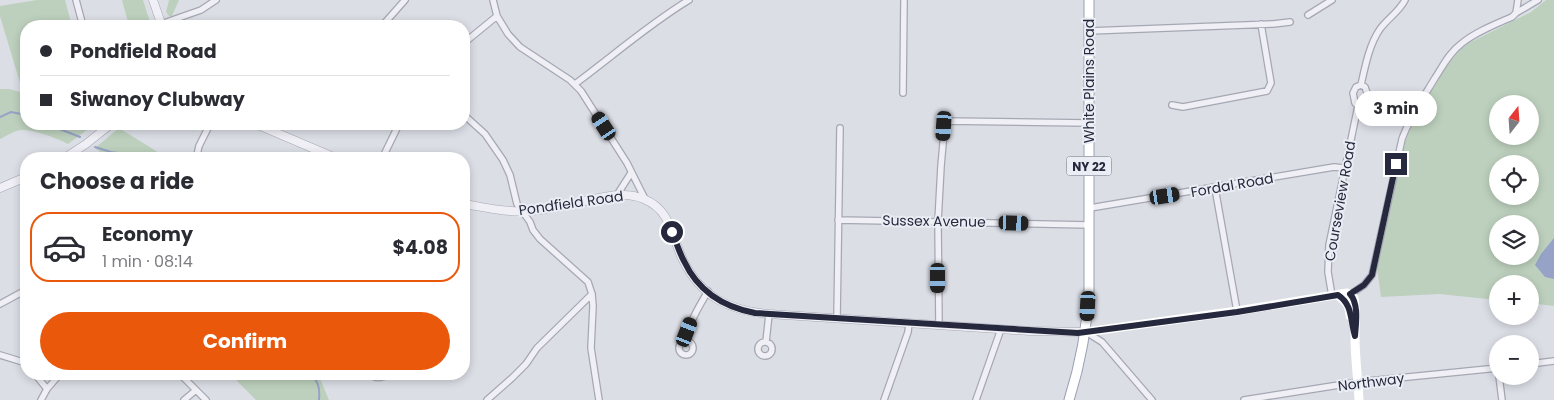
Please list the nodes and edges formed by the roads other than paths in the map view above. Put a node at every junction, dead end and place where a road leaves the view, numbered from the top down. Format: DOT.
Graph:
graph roads {
  1 [pos="76,0"];
  2 [pos="153,0"];
  3 [pos="216,0"];
  4 [pos="405,0"];
  5 [pos="493,0"];
  6 [pos="690,0"];
  7 [pos="904,0"];
  8 [pos="1089,0"];
  9 [pos="1332,0"];
  10 [pos="1406,0"];
  11 [pos="1518,0"];
  12 [pos="1538,0"];
  13 [pos="1516,13"];
  14 [pos="1308,15"];
  15 [pos="497,16"];
  16 [pos="81,20"];
  17 [pos="160,20"];
  18 [pos="175,20"];
  19 [pos="387,20"];
  20 [pos="1290,22"];
  21 [pos="1261,24"];
  22 [pos="1089,30"];
  23 [pos="470,38"];
  24 [pos="576,84"];
  25 [pos="1361,85"];
  26 [pos="903,93"];
  27 [pos="1172,106"];
  28 [pos="1358,106"];
  29 [pos="470,120"];
  30 [pos="1089,122"];
  31 [pos="840,128"];
  32 [pos="104,130"];
  33 [pos="207,130"];
  34 [pos="277,130"];
  35 [pos="396,130"];
  36 [pos="74,152"];
  37 [pos="198,152"];
  38 [pos="323,152"];
  39 [pos="385,152"];
  40 [pos="1344,168"];
  41 [pos="631,173"];
  42 [pos="20,180"];
  43 [pos="0,188"];
  44 [pos="1215,188"];
  45 [pos="617,195"];
  46 [pos="645,199"];
  47 [pos="470,205"];
  48 [pos="1090,208"];
  49 [pos="522,211"];
  50 [pos="838,220"];
  51 [pos="938,221"];
  52 [pos="1090,225"];
  53 [pos="708,291"];
  54 [pos="20,293"];
  55 [pos="592,294"];
  56 [pos="1350,294"];
  57 [pos="1335,296"];
  58 [pos="0,304"];
  59 [pos="1237,312"];
  60 [pos="769,314"];
  61 [pos="837,318"];
  62 [pos="909,323"];
  63 [pos="939,325"];
  64 [pos="1001,329"];
  65 [pos="1086,332"];
  66 [pos="1355,336"];
  67 [pos="687,341"];
  68 [pos="766,342"];
  69 [pos="0,355"];
  70 [pos="20,361"];
  71 [pos="1554,362"];
  72 [pos="1539,363"];
  73 [pos="1489,369"];
  74 [pos="40,380"];
  75 [pos="55,380"];
  76 [pos="186,380"];
  77 [pos="1358,382"];
  78 [pos="1500,385"];
  79 [pos="47,389"];
  80 [pos="196,390"];
  81 [pos="1266,398"];
  82 [pos="41,400"];
  83 [pos="184,400"];
  84 [pos="206,400"];
  85 [pos="488,400"];
  86 [pos="599,400"];
  87 [pos="884,400"];
  88 [pos="976,400"];
  89 [pos="1069,400"];
  90 [pos="1152,400"];
  91 [pos="1244,400"];
  92 [pos="1359,400"];
  93 [pos="1502,400"];
  1 -- 16 [label="street"];
  2 -- 17 [label="street"];
  3 -- 18 [label="street"];
  4 -- 19 [label="street"];
  5 -- 15 [label="street"];
  6 -- 24 [label="street"];
  7 -- 26 [label="street"];
  8 -- 22 [label="main road, White Plains Road / NY 22"];
  9 -- 14 [label="street"];
  10 -- 25 [label="street, Courseview Road"];
  11 -- 13 [label="street"];
  12 -- 13 [label="street"];
  13 -- 56 [label="street"];
  15 -- 23 [label="street"];
  15 -- 24 [label="street"];
  20 -- 21 [label="street"];
  21 -- 22 [label="street"];
  21 -- 27 [label="street"];
  22 -- 30 [label="main road, White Plains Road / NY 22"];
  24 -- 41 [label="street"];
  25 -- 28 [label="street, Courseview Road"];
  25 -- 28 [label="street, Courseview Road"];
  28 -- 40 [label="street, Courseview Road"];
  29 -- 49 [label="street"];
  30 -- 48 [label="main road, White Plains Road / NY 22"];
  30 -- 51 [label="street"];
  31 -- 50 [label="street"];
  32 -- 36 [label="street"];
  33 -- 37 [label="street"];
  34 -- 38 [label="street"];
  35 -- 39 [label="street"];
  40 -- 44 [label="street, Fordal Road"];
  40 -- 57 [label="street, Courseview Road"];
  41 -- 45 [label="street"];
  41 -- 46 [label="street"];
  42 -- 43 [label="street"];
  44 -- 48 [label="street, Fordal Road"];
  44 -- 59 [label="street"];
  45 -- 46 [label="street, Pondfield Road"];
  45 -- 49 [label="street, Pondfield Road"];
  46 -- 53 [label="street"];
  47 -- 49 [label="street, Pondfield Road"];
  48 -- 52 [label="main road, White Plains Road / NY 22"];
  49 -- 55 [label="street"];
  50 -- 51 [label="street, Sussex Avenue"];
  50 -- 61 [label="street"];
  51 -- 52 [label="street, Sussex Avenue"];
  51 -- 63 [label="street"];
  52 -- 65 [label="main road, White Plains Road / NY 22"];
  53 -- 60 [label="street"];
  53 -- 67 [label="street"];
  54 -- 58 [label="street"];
  55 -- 85 [label="street"];
  55 -- 86 [label="street"];
  56 -- 57 [label="main road"];
  56 -- 66 [label="main road"];
  57 -- 59 [label="main road"];
  57 -- 66 [label="main road"];
  59 -- 65 [label="main road"];
  60 -- 61 [label="street"];
  60 -- 68 [label="street"];
  61 -- 62 [label="street"];
  62 -- 63 [label="street"];
  62 -- 87 [label="street"];
  63 -- 64 [label="street"];
  64 -- 65 [label="street"];
  64 -- 88 [label="street"];
  65 -- 89 [label="main road, White Plains Road / NY 22"];
  65 -- 90 [label="street"];
  66 -- 77 [label="main road"];
  69 -- 70 [label="street"];
  71 -- 72 [label="street"];
  73 -- 77 [label="street, Northway"];
  74 -- 79 [label="street"];
  75 -- 79 [label="street"];
  76 -- 80 [label="street"];
  77 -- 81 [label="street, Northway"];
  77 -- 92 [label="main road"];
  78 -- 93 [label="street"];
  79 -- 82 [label="street"];
  80 -- 83 [label="street"];
  80 -- 84 [label="street"];
  81 -- 91 [label="street, Northway"];
}
